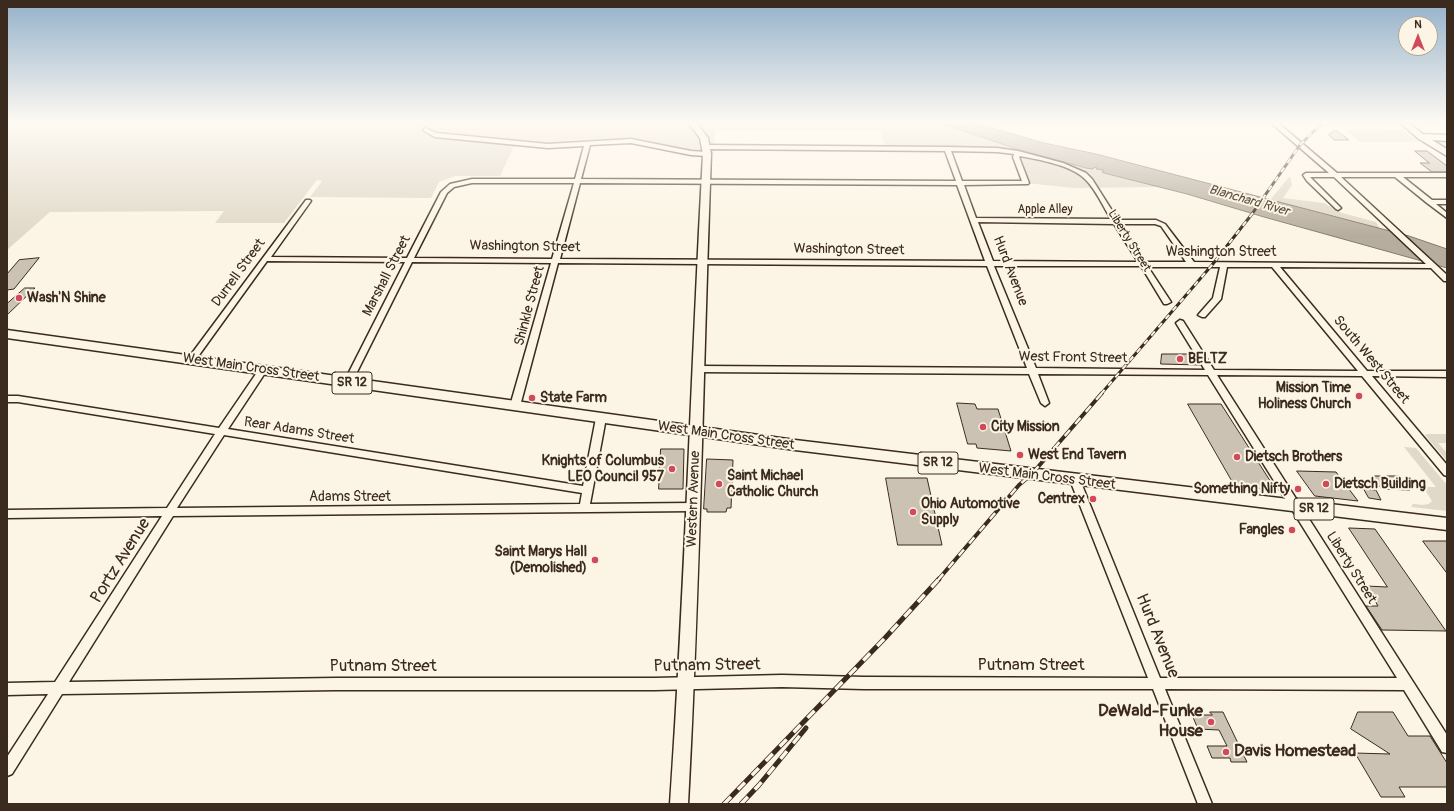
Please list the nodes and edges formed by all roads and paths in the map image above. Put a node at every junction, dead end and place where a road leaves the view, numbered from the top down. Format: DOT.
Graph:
graph roads {
  1 [pos="584,160"];
  2 [pos="707,160"];
  3 [pos="951,160"];
  4 [pos="1017,160"];
  5 [pos="1040,160"];
  6 [pos="1317,160"];
  7 [pos="1333,174"];
  8 [pos="1397,175"];
  9 [pos="1447,175"];
  10 [pos="578,181"];
  11 [pos="706,181"];
  12 [pos="960,182"];
  13 [pos="308,201"];
  14 [pos="1429,202"];
  15 [pos="1447,202"];
  16 [pos="1338,208"];
  17 [pos="1447,216"];
  18 [pos="975,220"];
  19 [pos="1116,221"];
  20 [pos="265,258"];
  21 [pos="410,259"];
  22 [pos="556,260"];
  23 [pos="703,261"];
  24 [pos="990,264"];
  25 [pos="1144,265"];
  26 [pos="1192,265"];
  27 [pos="1224,266"];
  28 [pos="1274,266"];
  29 [pos="1433,266"];
  30 [pos="1447,279"];
  31 [pos="1167,302"];
  32 [pos="1202,315"];
  33 [pos="1180,323"];
  34 [pos="7,334"];
  35 [pos="191,360"];
  36 [pos="698,369"];
  37 [pos="263,370"];
  38 [pos="1031,370"];
  39 [pos="1211,372"];
  40 [pos="1364,373"];
  41 [pos="1447,374"];
  42 [pos="348,382"];
  43 [pos="7,399"];
  44 [pos="1045,403"];
  45 [pos="515,406"];
  46 [pos="601,418"];
  47 [pos="696,432"];
  48 [pos="221,433"];
  49 [pos="1447,472"];
  50 [pos="1075,480"];
  51 [pos="587,490"];
  52 [pos="1295,506"];
  53 [pos="693,507"];
  54 [pos="584,508"];
  55 [pos="171,512"];
  56 [pos="7,514"];
  57 [pos="1447,524"];
  58 [pos="686,683"];
  59 [pos="1157,683"];
  60 [pos="1407,684"];
  61 [pos="59,688"];
  62 [pos="7,689"];
  63 [pos="1447,747"];
  64 [pos="7,770"];
  65 [pos="678,804"];
  66 [pos="1206,804"];
  1 -- 10 [label="street, Shinkle Street"];
  2 -- 11 [label="main road, Western Avenue"];
  3 -- 12 [label="street, Hurd Avenue"];
  4 -- 12 [label="street"];
  5 -- 19 [label="street, Liberty Street"];
  6 -- 7 [label="street"];
  7 -- 8 [label="street"];
  7 -- 16 [label="street"];
  7 -- 29 [label="street"];
  8 -- 9 [label="street"];
  8 -- 14 [label="street"];
  10 -- 11 [label="street"];
  10 -- 21 [label="street, Marshall Street"];
  10 -- 22 [label="street, Shinkle Street"];
  11 -- 12 [label="street"];
  11 -- 23 [label="main road, Western Avenue"];
  12 -- 18 [label="street, Hurd Avenue"];
  13 -- 20 [label="street, Durrell Street"];
  14 -- 15 [label="street"];
  14 -- 17 [label="street"];
  18 -- 19 [label="street, Apple Alley"];
  18 -- 24 [label="street, Hurd Avenue"];
  19 -- 25 [label="street, Liberty Street"];
  19 -- 26 [label="street, Apple Alley"];
  20 -- 21 [label="street, Washington Street"];
  20 -- 35 [label="street, Durrell Street"];
  21 -- 22 [label="street, Washington Street"];
  21 -- 42 [label="street, Marshall Street"];
  22 -- 23 [label="street, Washington Street"];
  22 -- 45 [label="street, Shinkle Street"];
  23 -- 24 [label="street, Washington Street"];
  23 -- 36 [label="main road, Western Avenue"];
  24 -- 25 [label="street, Washington Street"];
  24 -- 38 [label="street, Hurd Avenue"];
  25 -- 26 [label="street, Washington Street"];
  25 -- 31 [label="street, Liberty Street"];
  26 -- 27 [label="street, Washington Street"];
  27 -- 28 [label="street, Washington Street"];
  27 -- 32 [label="street"];
  28 -- 29 [label="street, Washington Street"];
  28 -- 40 [label="street, South West Street"];
  29 -- 30 [label="street"];
  33 -- 39 [label="street, Liberty Street"];
  34 -- 35 [label="highway, West Main Cross Street / SR 12"];
  35 -- 37 [label="highway, West Main Cross Street / SR 12"];
  36 -- 38 [label="street, West Front Street"];
  36 -- 47 [label="main road, Western Avenue"];
  37 -- 42 [label="highway, West Main Cross Street / SR 12"];
  37 -- 48 [label="street, Portz Avenue"];
  38 -- 39 [label="street, West Front Street"];
  38 -- 44 [label="street, Hurd Avenue"];
  39 -- 40 [label="street, West Front Street"];
  39 -- 52 [label="street, Liberty Street"];
  40 -- 41 [label="street, West Front Street"];
  40 -- 49 [label="street, South West Street"];
  42 -- 45 [label="highway, West Main Cross Street / SR 12"];
  43 -- 48 [label="street, Rear Adams Street"];
  45 -- 46 [label="highway, West Main Cross Street / SR 12"];
  46 -- 47 [label="highway, West Main Cross Street / SR 12"];
  46 -- 51 [label="street"];
  47 -- 50 [label="highway, West Main Cross Street / SR 12"];
  47 -- 53 [label="main road, Western Avenue"];
  48 -- 51 [label="street, Rear Adams Street"];
  48 -- 55 [label="street, Portz Avenue"];
  50 -- 52 [label="highway, West Main Cross Street / SR 12"];
  50 -- 59 [label="street, Hurd Avenue"];
  51 -- 54 [label="street"];
  52 -- 57 [label="highway, West Main Cross Street / SR 12"];
  52 -- 60 [label="street, Liberty Street"];
  53 -- 54 [label="street, Adams Street"];
  53 -- 58 [label="main road, Western Avenue"];
  54 -- 55 [label="street, Adams Street"];
  55 -- 56 [label="street, Adams Street"];
  55 -- 61 [label="street, Portz Avenue"];
  58 -- 59 [label="street, Putnam Street"];
  58 -- 61 [label="street, Putnam Street"];
  58 -- 65 [label="main road, Western Avenue"];
  59 -- 60 [label="street, Putnam Street"];
  59 -- 66 [label="street, Hurd Avenue"];
  60 -- 63 [label="street, Liberty Street"];
  61 -- 62 [label="street, Putnam Street"];
  61 -- 64 [label="street, Portz Avenue"];
}
